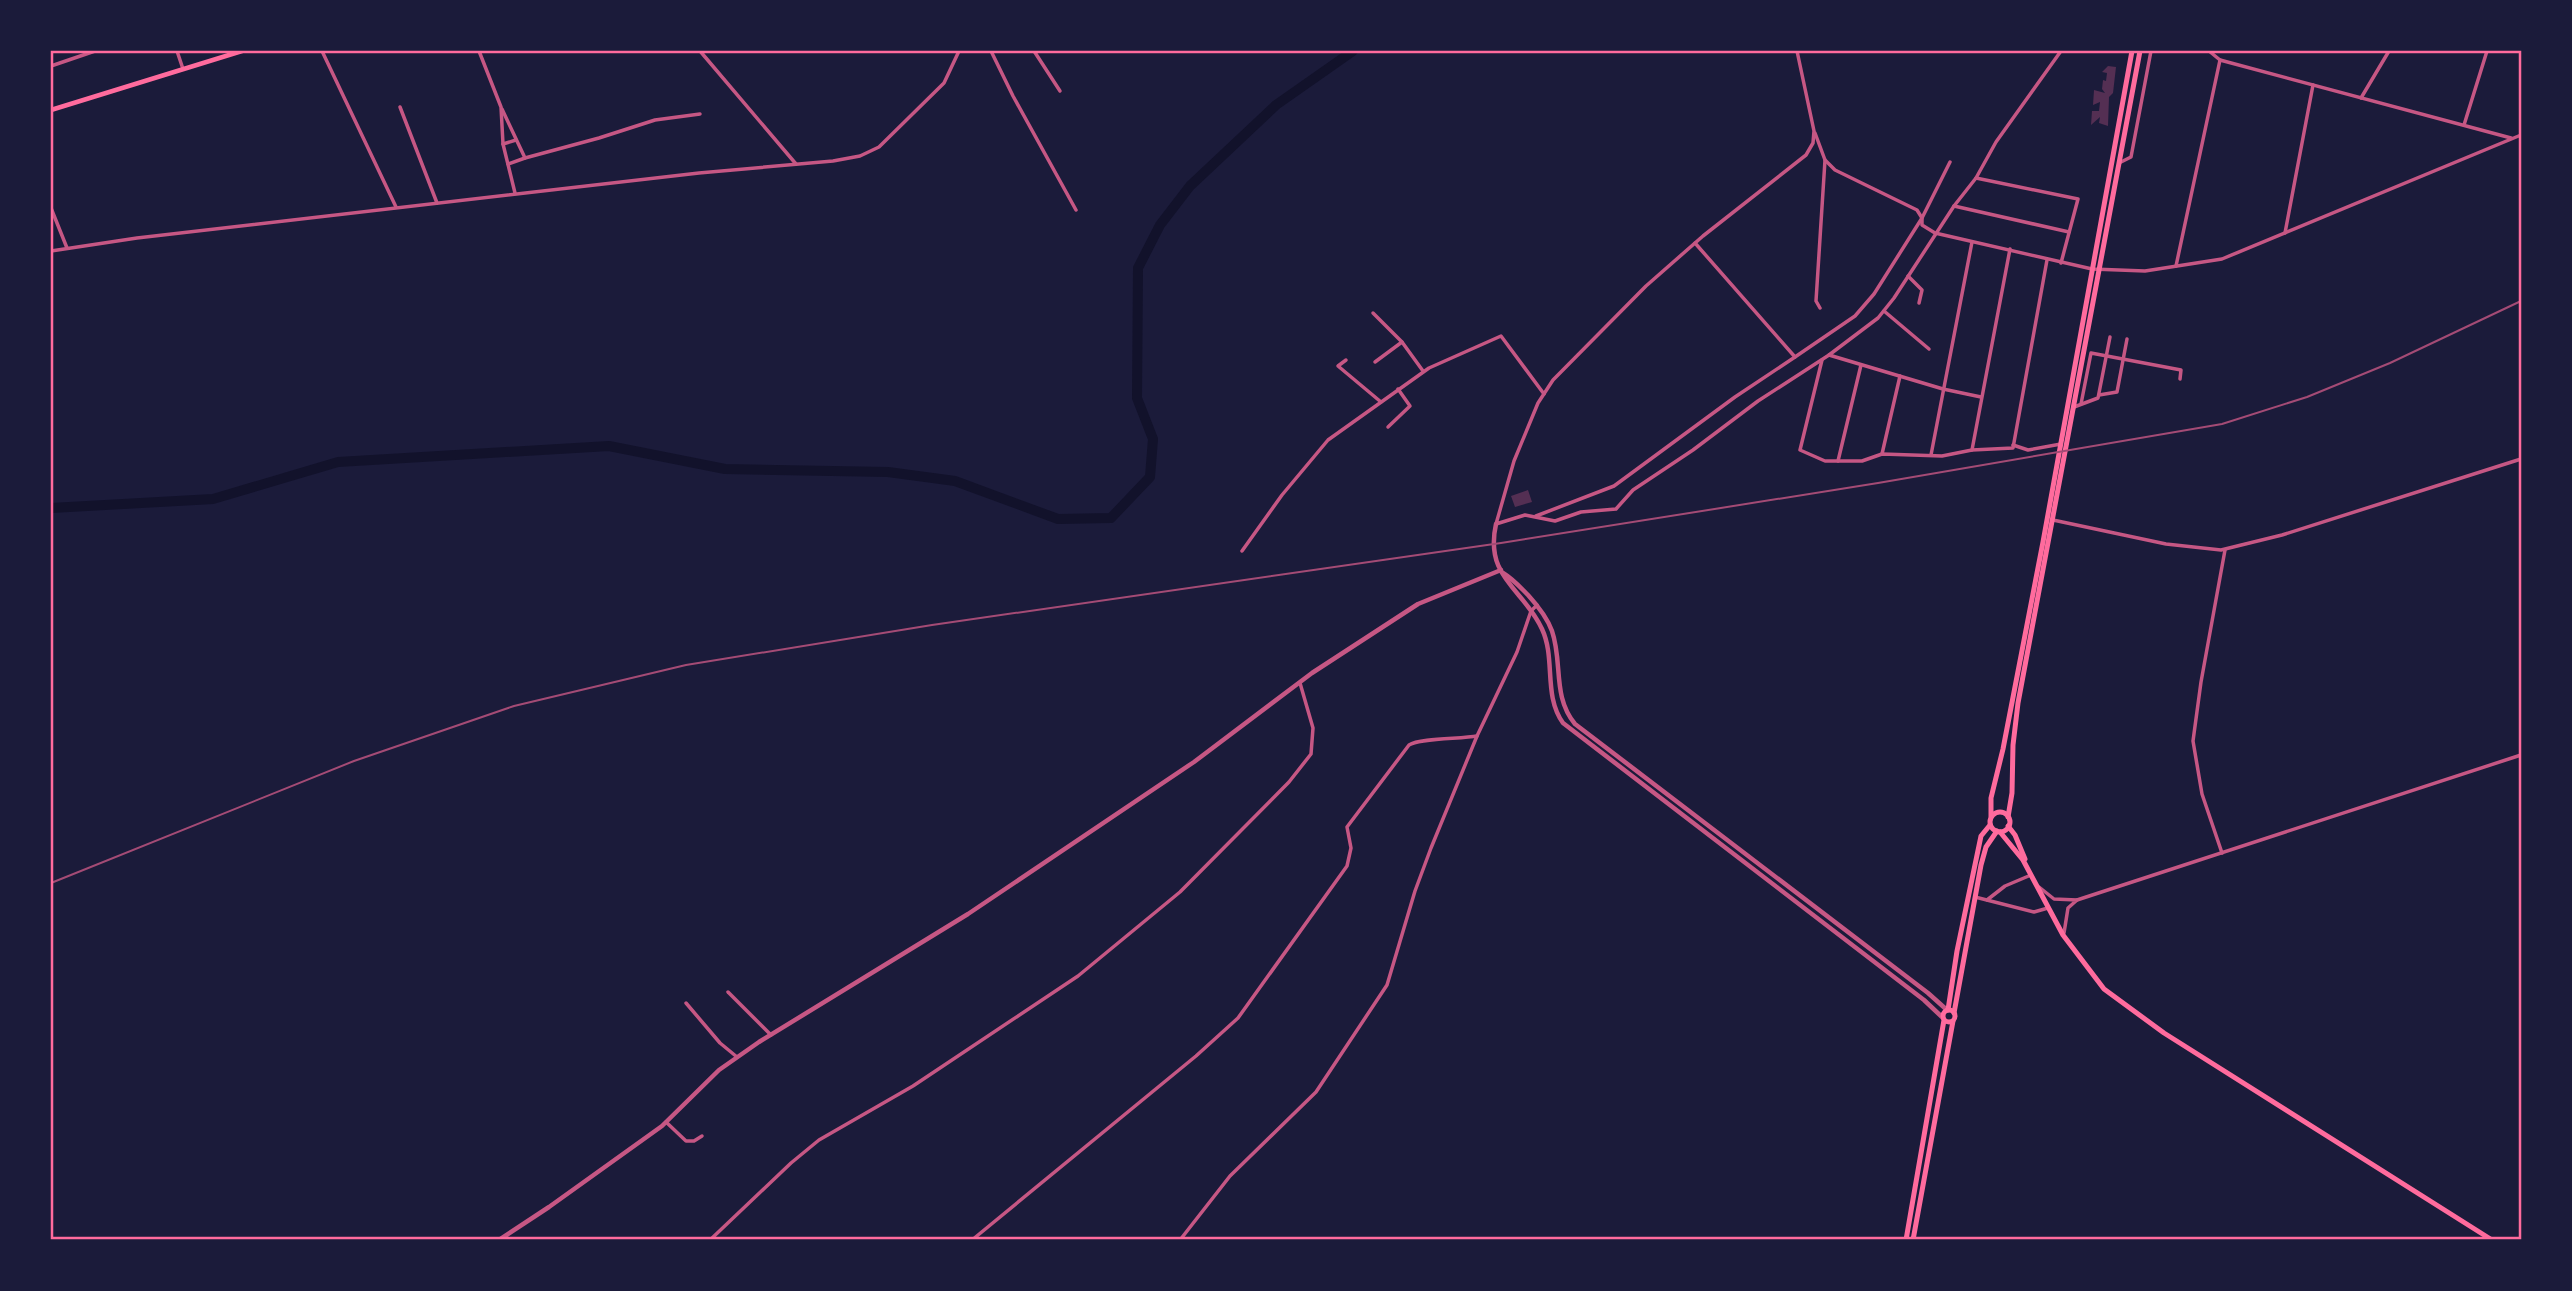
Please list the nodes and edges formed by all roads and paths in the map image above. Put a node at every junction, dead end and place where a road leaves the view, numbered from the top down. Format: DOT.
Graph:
graph roads {
  1 [pos="95,51"];
  2 [pos="177,51"];
  3 [pos="242,51"];
  4 [pos="323,51"];
  5 [pos="479,51"];
  6 [pos="700,51"];
  7 [pos="959,51"];
  8 [pos="991,51"];
  9 [pos="1034,51"];
  10 [pos="1797,51"];
  11 [pos="2061,51"];
  12 [pos="2132,51"];
  13 [pos="2140,51"];
  14 [pos="2151,51"];
  15 [pos="2208,51"];
  16 [pos="2389,51"];
  17 [pos="2487,51"];
  18 [pos="2220,60"];
  19 [pos="51,66"];
  20 [pos="183,69"];
  21 [pos="2312,85"];
  22 [pos="1060,91"];
  23 [pos="2361,98"];
  24 [pos="400,107"];
  25 [pos="501,107"];
  26 [pos="51,110"];
  27 [pos="700,114"];
  28 [pos="2464,125"];
  29 [pos="1814,131"];
  30 [pos="2521,135"];
  31 [pos="2512,138"];
  32 [pos="516,140"];
  33 [pos="503,144"];
  34 [pos="525,158"];
  35 [pos="1825,160"];
  36 [pos="1950,162"];
  37 [pos="2119,163"];
  38 [pos="508,164"];
  39 [pos="796,164"];
  40 [pos="1976,178"];
  41 [pos="515,194"];
  42 [pos="437,204"];
  43 [pos="1954,206"];
  44 [pos="51,208"];
  45 [pos="396,208"];
  46 [pos="1076,210"];
  47 [pos="1922,218"];
  48 [pos="2069,232"];
  49 [pos="1935,233"];
  50 [pos="2285,233"];
  51 [pos="1972,242"];
  52 [pos="1695,243"];
  53 [pos="68,248"];
  54 [pos="2010,249"];
  55 [pos="51,251"];
  56 [pos="2047,260"];
  57 [pos="2061,263"];
  58 [pos="2176,266"];
  59 [pos="2092,269"];
  60 [pos="2099,270"];
  61 [pos="1908,276"];
  62 [pos="1919,303"];
  63 [pos="1820,308"];
  64 [pos="1884,311"];
  65 [pos="1373,313"];
  66 [pos="2110,337"];
  67 [pos="2127,339"];
  68 [pos="1402,342"];
  69 [pos="1929,349"];
  70 [pos="1829,355"];
  71 [pos="2107,356"];
  72 [pos="1795,357"];
  73 [pos="2123,359"];
  74 [pos="1346,360"];
  75 [pos="1822,360"];
  76 [pos="1375,362"];
  77 [pos="1861,365"];
  78 [pos="1423,371"];
  79 [pos="1900,376"];
  80 [pos="2180,379"];
  81 [pos="1398,389"];
  82 [pos="1943,389"];
  83 [pos="1544,394"];
  84 [pos="2099,395"];
  85 [pos="1981,397"];
  86 [pos="1381,402"];
  87 [pos="2081,404"];
  88 [pos="2074,407"];
  89 [pos="1388,427"];
  90 [pos="2060,444"];
  91 [pos="2013,445"];
  92 [pos="1972,450"];
  93 [pos="1882,454"];
  94 [pos="1931,455"];
  95 [pos="2521,459"];
  96 [pos="1838,461"];
  97 [pos="1533,517"];
  98 [pos="2053,520"];
  99 [pos="1496,524"];
  100 [pos="2226,549"];
  101 [pos="1242,551"];
  102 [pos="1502,571"];
  103 [pos="1537,605"];
  104 [pos="1531,611"];
  105 [pos="1300,683"];
  106 [pos="1477,736"];
  107 [pos="2521,755"];
  108 [pos="1991,816"];
  109 [pos="2008,817"];
  110 [pos="1990,825"];
  111 [pos="2008,826"];
  112 [pos="1999,832"];
  113 [pos="2222,853"];
  114 [pos="2031,875"];
  115 [pos="2037,885"];
  116 [pos="1972,897"];
  117 [pos="1987,900"];
  118 [pos="2077,900"];
  119 [pos="2048,908"];
  120 [pos="2063,935"];
  121 [pos="728,992"];
  122 [pos="686,1003"];
  123 [pos="1950,1011"];
  124 [pos="1943,1019"];
  125 [pos="1953,1021"];
  126 [pos="771,1035"];
  127 [pos="738,1057"];
  128 [pos="666,1122"];
  129 [pos="702,1136"];
  130 [pos="499,1240"];
  131 [pos="710,1240"];
  132 [pos="972,1240"];
  133 [pos="1180,1240"];
  134 [pos="1906,1240"];
  135 [pos="1913,1240"];
  136 [pos="2492,1240"];
  1 -- 19 [label="street"];
  2 -- 20 [label="street"];
  3 -- 20 [label="main road"];
  4 -- 45 [label="street"];
  5 -- 25 [label="street"];
  6 -- 39 [label="street"];
  7 -- 39 [label="street"];
  8 -- 46 [label="street"];
  9 -- 22 [label="street"];
  10 -- 29 [label="street"];
  11 -- 40 [label="street"];
  12 -- 59 [label="main road"];
  13 -- 37 [label="main road"];
  14 -- 37 [label="street"];
  15 -- 18 [label="street"];
  16 -- 23 [label="street"];
  17 -- 28 [label="street"];
  18 -- 21 [label="street"];
  18 -- 58 [label="street"];
  20 -- 26 [label="main road"];
  21 -- 23 [label="street"];
  21 -- 50 [label="street"];
  23 -- 28 [label="street"];
  24 -- 42 [label="street"];
  25 -- 32 [label="street"];
  25 -- 33 [label="street"];
  27 -- 34 [label="street"];
  28 -- 31 [label="street"];
  29 -- 35 [label="street"];
  29 -- 52 [label="street"];
  30 -- 31 [label="street"];
  31 -- 50 [label="street"];
  32 -- 33 [label="street"];
  32 -- 34 [label="street"];
  33 -- 38 [label="street"];
  34 -- 38 [label="street"];
  35 -- 47 [label="street"];
  35 -- 63 [label="street"];
  36 -- 47 [label="street"];
  37 -- 60 [label="main road"];
  38 -- 41 [label="street"];
  39 -- 41 [label="street"];
  40 -- 43 [label="street"];
  40 -- 48 [label="street"];
  41 -- 42 [label="street"];
  42 -- 45 [label="street"];
  43 -- 48 [label="street"];
  43 -- 49 [label="street"];
  44 -- 53 [label="street"];
  45 -- 53 [label="street"];
  47 -- 49 [label="street"];
  47 -- 72 [label="street"];
  48 -- 57 [label="street"];
  49 -- 51 [label="street"];
  49 -- 61 [label="street"];
  50 -- 58 [label="street"];
  51 -- 54 [label="street"];
  51 -- 82 [label="street"];
  52 -- 72 [label="street"];
  52 -- 83 [label="street"];
  53 -- 55 [label="street"];
  54 -- 56 [label="street"];
  54 -- 85 [label="street"];
  56 -- 57 [label="street"];
  56 -- 91 [label="street"];
  57 -- 59 [label="street"];
  58 -- 60 [label="street"];
  59 -- 60 [label="street"];
  59 -- 90 [label="main road"];
  60 -- 88 [label="main road"];
  61 -- 62 [label="street"];
  61 -- 64 [label="street"];
  64 -- 69 [label="street"];
  64 -- 70 [label="street"];
  65 -- 68 [label="street"];
  66 -- 71 [label="street"];
  67 -- 73 [label="street"];
  68 -- 76 [label="street"];
  68 -- 78 [label="street"];
  70 -- 75 [label="street"];
  70 -- 77 [label="street"];
  71 -- 73 [label="street"];
  71 -- 84 [label="street"];
  71 -- 87 [label="street"];
  72 -- 97 [label="street"];
  73 -- 80 [label="street"];
  73 -- 84 [label="street"];
  74 -- 86 [label="street"];
  75 -- 96 [label="street"];
  75 -- 97 [label="street"];
  77 -- 79 [label="street"];
  77 -- 96 [label="street"];
  78 -- 81 [label="street"];
  78 -- 83 [label="street"];
  79 -- 82 [label="street"];
  79 -- 93 [label="street"];
  81 -- 86 [label="street"];
  81 -- 89 [label="street"];
  82 -- 85 [label="street"];
  82 -- 94 [label="street"];
  83 -- 99 [label="street"];
  84 -- 87 [label="street"];
  85 -- 92 [label="street"];
  86 -- 101 [label="street"];
  87 -- 88 [label="street"];
  88 -- 98 [label="main road"];
  90 -- 91 [label="street"];
  90 -- 108 [label="main road"];
  91 -- 92 [label="street"];
  92 -- 94 [label="street"];
  93 -- 94 [label="street"];
  93 -- 96 [label="street"];
  95 -- 100 [label="street"];
  97 -- 99 [label="street"];
  98 -- 100 [label="street"];
  98 -- 109 [label="main road"];
  99 -- 102 [label="street"];
  100 -- 113 [label="street"];
  102 -- 103 [label="street"];
  102 -- 104 [label="street"];
  102 -- 105 [label="street"];
  103 -- 104 [label="street"];
  103 -- 123 [label="street"];
  104 -- 106 [label="street"];
  104 -- 124 [label="street"];
  105 -- 126 [label="street"];
  105 -- 131 [label="street"];
  106 -- 132 [label="street"];
  106 -- 133 [label="street"];
  107 -- 113 [label="street"];
  108 -- 109 [label="main road"];
  108 -- 110 [label="main road"];
  109 -- 111 [label="main road"];
  110 -- 112 [label="main road"];
  110 -- 116 [label="main road"];
  111 -- 112 [label="main road"];
  111 -- 114 [label="main road"];
  112 -- 114 [label="main road"];
  112 -- 116 [label="main road"];
  113 -- 118 [label="street"];
  114 -- 115 [label="main road"];
  114 -- 117 [label="street"];
  115 -- 118 [label="street"];
  115 -- 119 [label="main road"];
  116 -- 117 [label="street"];
  116 -- 123 [label="main road"];
  117 -- 119 [label="street"];
  118 -- 120 [label="street"];
  119 -- 120 [label="main road"];
  120 -- 136 [label="main road"];
  121 -- 126 [label="street"];
  122 -- 127 [label="street"];
  123 -- 124 [label="main road"];
  123 -- 125 [label="main road"];
  124 -- 125 [label="main road"];
  124 -- 134 [label="main road"];
  125 -- 135 [label="main road"];
  126 -- 127 [label="street"];
  127 -- 128 [label="street"];
  128 -- 129 [label="street"];
  128 -- 130 [label="street"];
}
